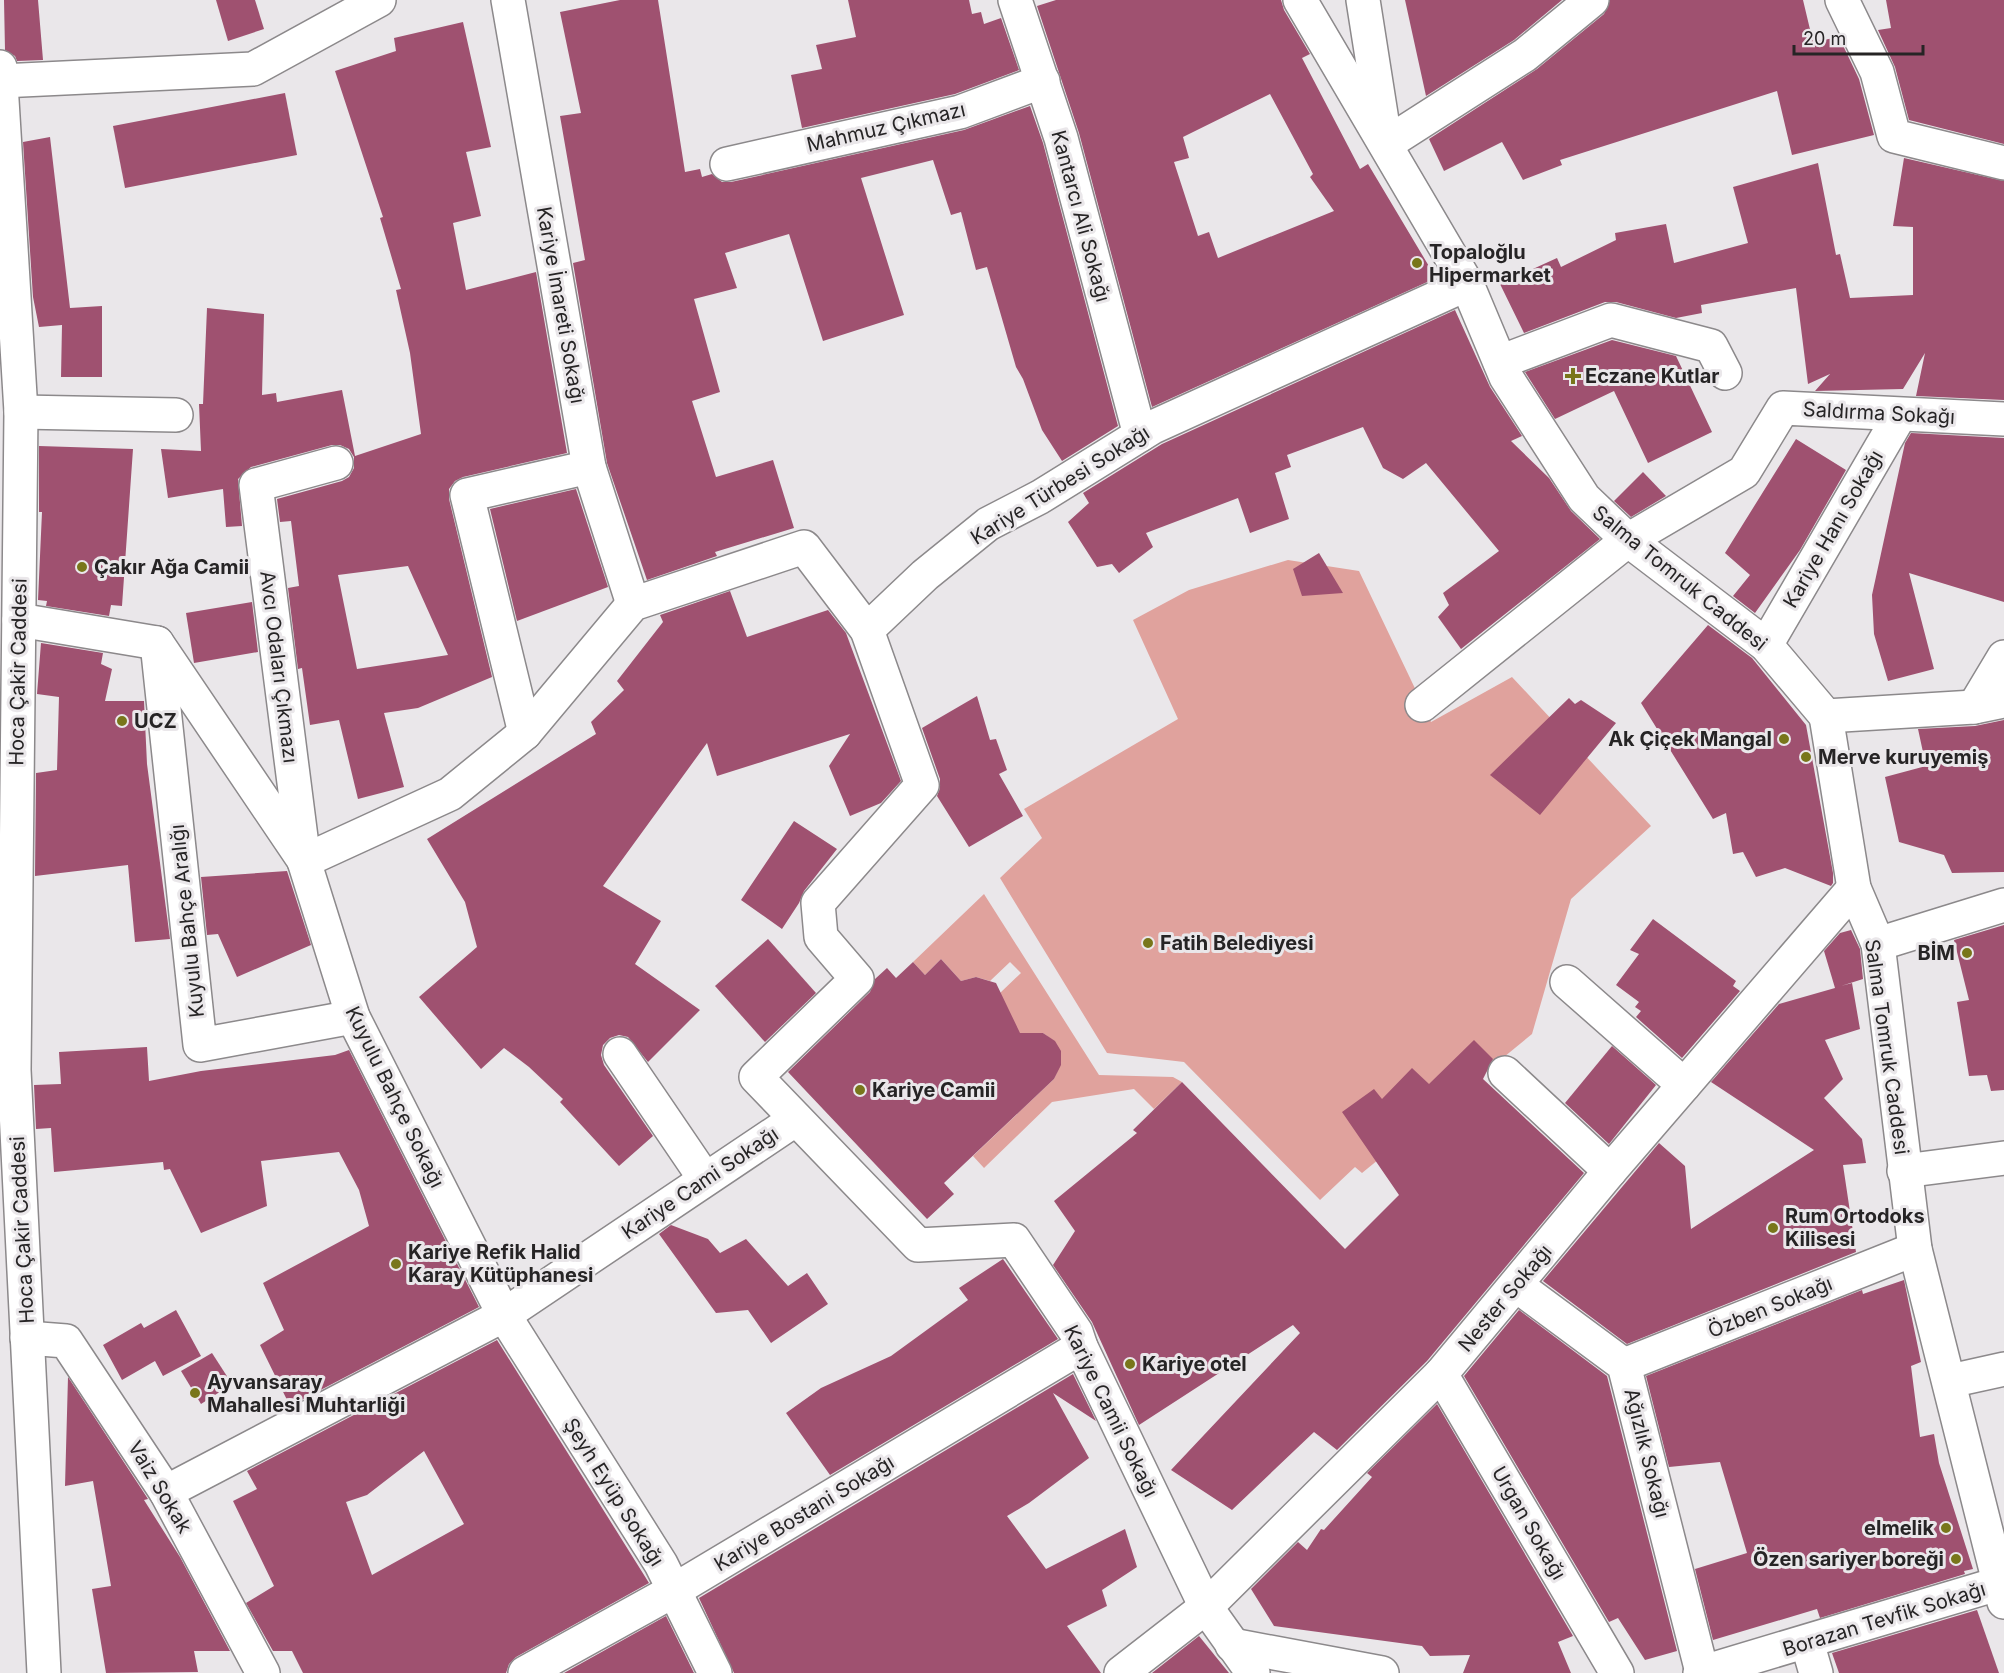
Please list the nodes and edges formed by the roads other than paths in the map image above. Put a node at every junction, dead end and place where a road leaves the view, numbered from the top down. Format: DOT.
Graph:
graph roads {
  1 [pos="379,0"];
  2 [pos="508,0"];
  3 [pos="1015,0"];
  4 [pos="1300,0"];
  5 [pos="1363,0"];
  6 [pos="1592,0"];
  7 [pos="1842,0"];
  8 [pos="0,74"];
  9 [pos="1043,81"];
  10 [pos="1386,144"];
  11 [pos="2004,163"];
  12 [pos="727,164"];
  13 [pos="1467,284"];
  14 [pos="1500,362"];
  15 [pos="1725,373"];
  16 [pos="21,412"];
  17 [pos="176,415"];
  18 [pos="1900,415"];
  19 [pos="2004,419"];
  20 [pos="1140,435"];
  21 [pos="336,464"];
  22 [pos="589,466"];
  23 [pos="1628,540"];
  24 [pos="633,604"];
  25 [pos="19,620"];
  26 [pos="867,630"];
  27 [pos="157,643"];
  28 [pos="1767,645"];
  29 [pos="2004,657"];
  30 [pos="1989,704"];
  31 [pos="1422,705"];
  32 [pos="1826,716"];
  33 [pos="525,733"];
  34 [pos="304,861"];
  35 [pos="1854,888"];
  36 [pos="2004,905"];
  37 [pos="1878,944"];
  38 [pos="1567,982"];
  39 [pos="353,1017"];
  40 [pos="620,1054"];
  41 [pos="1504,1073"];
  42 [pos="1684,1085"];
  43 [pos="796,1119"];
  44 [pos="2004,1158"];
  45 [pos="1610,1171"];
  46 [pos="1904,1171"];
  47 [pos="705,1179"];
  48 [pos="1915,1249"];
  49 [pos="1516,1285"];
  50 [pos="504,1315"];
  51 [pos="27,1338"];
  52 [pos="1081,1347"];
  53 [pos="1624,1365"];
  54 [pos="2004,1369"];
  55 [pos="1441,1374"];
  56 [pos="1950,1382"];
  57 [pos="166,1492"];
  58 [pos="2002,1589"];
  59 [pos="673,1591"];
  60 [pos="1206,1607"];
  61 [pos="1807,1642"];
  62 [pos="1232,1645"];
  63 [pos="45,1673"];
  64 [pos="263,1673"];
  65 [pos="525,1673"];
  66 [pos="715,1673"];
  67 [pos="1121,1673"];
  68 [pos="1253,1673"];
  69 [pos="1382,1673"];
  70 [pos="1617,1673"];
  71 [pos="1701,1673"];
  72 [pos="1816,1673"];
  1 -- 8 [label="street"];
  2 -- 22 [label="street, Kariye İmareti Sokağı"];
  3 -- 9 [label="street, Kantarcı Ali Sokağı"];
  4 -- 10 [label="street, Salma Tomruk Caddesi"];
  5 -- 10 [label="street"];
  6 -- 10 [label="street"];
  7 -- 11 [label="street"];
  8 -- 16 [label="street, Hoca Çakir Caddesi"];
  9 -- 12 [label="street, Mahmuz Çıkmazı"];
  9 -- 20 [label="street, Kantarcı Ali Sokağı"];
  10 -- 13 [label="street, Salma Tomruk Caddesi"];
  13 -- 14 [label="street, Salma Tomruk Caddesi"];
  13 -- 20 [label="street, Kariye Türbesi Sokağı"];
  14 -- 15 [label="street"];
  14 -- 23 [label="street, Salma Tomruk Caddesi"];
  16 -- 17 [label="street"];
  16 -- 25 [label="street, Hoca Çakir Caddesi"];
  18 -- 19 [label="street, Saldırma Sokağı"];
  18 -- 23 [label="street, Saldırma Sokağı"];
  18 -- 28 [label="street, Kariye Hanı Sokağı"];
  20 -- 26 [label="street, Kariye Türbesi Sokağı"];
  21 -- 34 [label="street, Avcı Odaları Çıkmazı"];
  22 -- 24 [label="street, Kariye İmareti Sokağı"];
  22 -- 33 [label="street"];
  23 -- 28 [label="street, Salma Tomruk Caddesi"];
  23 -- 31 [label="street"];
  24 -- 26 [label="street"];
  24 -- 33 [label="street"];
  25 -- 27 [label="street"];
  25 -- 51 [label="street, Hoca Çakir Caddesi"];
  26 -- 43 [label="street"];
  27 -- 34 [label="street"];
  27 -- 39 [label="street, Kuyulu Bahçe Aralığı"];
  28 -- 32 [label="street, Salma Tomruk Caddesi"];
  29 -- 30 [label="street"];
  30 -- 32 [label="street"];
  32 -- 35 [label="street, Salma Tomruk Caddesi"];
  33 -- 34 [label="street"];
  34 -- 39 [label="street, Kuyulu Bahçe Sokağı"];
  35 -- 37 [label="street, Salma Tomruk Caddesi"];
  35 -- 42 [label="street, Nester Sokağı"];
  36 -- 37 [label="street"];
  37 -- 46 [label="street, Salma Tomruk Caddesi"];
  38 -- 42 [label="street"];
  39 -- 50 [label="street, Kuyulu Bahçe Sokağı"];
  40 -- 47 [label="street"];
  41 -- 45 [label="street"];
  42 -- 45 [label="street, Nester Sokağı"];
  43 -- 47 [label="street, Kariye Cami Sokağı"];
  43 -- 52 [label="street, Kariye Camii Sokağı"];
  44 -- 46 [label="street"];
  45 -- 49 [label="street, Nester Sokağı"];
  46 -- 48 [label="street, Salma Tomruk Caddesi"];
  47 -- 50 [label="street, Kariye Cami Sokağı"];
  48 -- 53 [label="street, Özben Sokağı"];
  48 -- 56 [label="street, Salma Tomruk Caddesi"];
  49 -- 53 [label="street, Ağızlık Sokağı"];
  49 -- 55 [label="street, Nester Sokağı"];
  50 -- 57 [label="street, Kariye Cami Sokağı"];
  50 -- 59 [label="street, Şeyh Eyüp Sokağı"];
  51 -- 57 [label="street, Vaiz Sokak"];
  51 -- 63 [label="street, Hoca Çakir Caddesi"];
  52 -- 59 [label="street, Kariye Bostani Sokağı"];
  52 -- 60 [label="street, Kariye Camii Sokağı"];
  53 -- 71 [label="street, Ağızlık Sokağı"];
  54 -- 56 [label="street"];
  55 -- 60 [label="street, Nester Sokağı"];
  55 -- 70 [label="street, Urgan Sokağı"];
  56 -- 58 [label="street, Salma Tomruk Caddesi"];
  57 -- 64 [label="street, Vaiz Sokak"];
  58 -- 61 [label="street, Borazan Tevfik Sokağı"];
  59 -- 65 [label="street, Kariye Bostani Sokağı"];
  59 -- 66 [label="street, Şeyh Eyüp Sokağı"];
  60 -- 62 [label="street, Kariye Camii Sokağı"];
  60 -- 67 [label="street, Nester Sokağı"];
  61 -- 71 [label="street, Borazan Tevfik Sokağı"];
  61 -- 72 [label="street"];
  62 -- 68 [label="street, Kariye Camii Sokağı"];
  62 -- 69 [label="street"];
}
